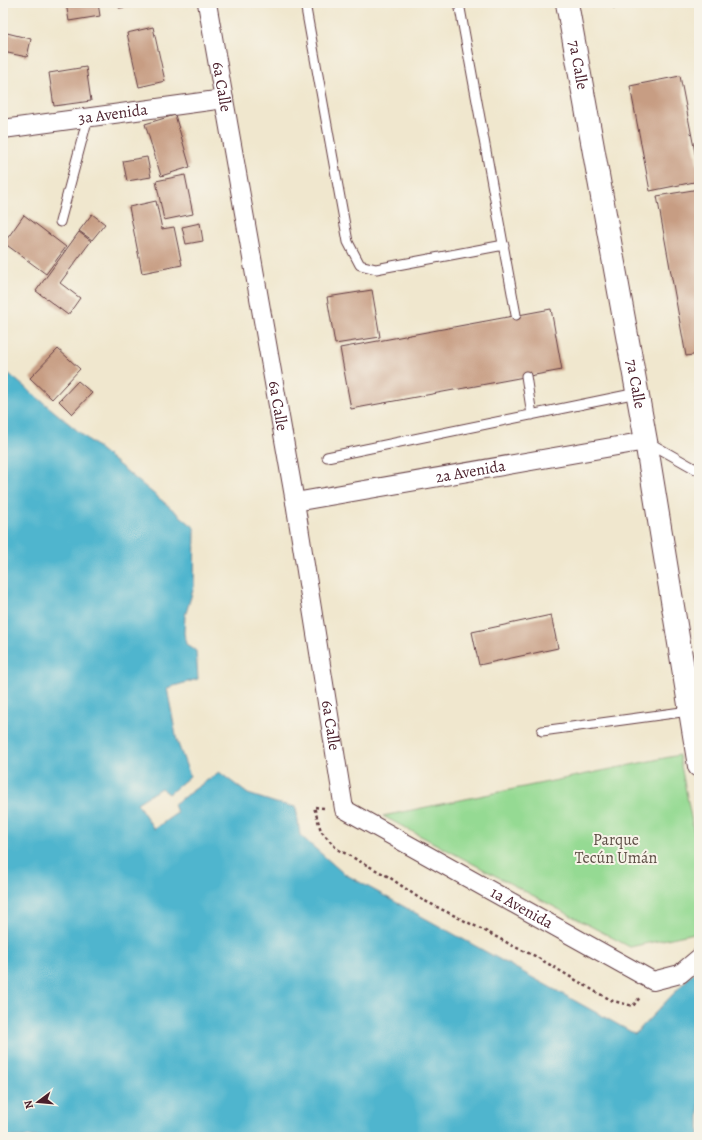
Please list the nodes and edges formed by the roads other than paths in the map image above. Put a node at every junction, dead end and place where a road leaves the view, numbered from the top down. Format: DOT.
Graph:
graph roads {
  1 [pos="207,3"];
  2 [pos="305,3"];
  3 [pos="459,3"];
  4 [pos="567,3"];
  5 [pos="224,99"];
  6 [pos="88,117"];
  7 [pos="3,129"];
  8 [pos="60,222"];
  9 [pos="504,245"];
  10 [pos="516,315"];
  11 [pos="526,376"];
  12 [pos="637,393"];
  13 [pos="532,414"];
  14 [pos="646,441"];
  15 [pos="327,457"];
  16 [pos="699,471"];
  17 [pos="295,502"];
  18 [pos="689,711"];
  19 [pos="542,731"];
  20 [pos="699,766"];
  21 [pos="344,810"];
  22 [pos="699,958"];
  1 -- 5 [label="street, 6a Calle"];
  2 -- 9 [label="lane"];
  3 -- 9 [label="lane"];
  4 -- 12 [label="street, 7a Calle"];
  5 -- 6 [label="street, 3a Avenida"];
  5 -- 17 [label="street, 6a Calle"];
  6 -- 7 [label="street, 3a Avenida"];
  6 -- 8 [label="lane"];
  9 -- 10 [label="lane"];
  11 -- 13 [label="lane"];
  12 -- 13 [label="lane"];
  12 -- 14 [label="street, 7a Calle"];
  13 -- 15 [label="lane"];
  14 -- 16 [label="lane"];
  14 -- 17 [label="street, 2a Avenida"];
  14 -- 18 [label="street, 7a Calle"];
  17 -- 21 [label="street, 6a Calle"];
  18 -- 19 [label="lane"];
  18 -- 20 [label="street, 7a Calle"];
  21 -- 22 [label="street, 1a Avenida"];
}
